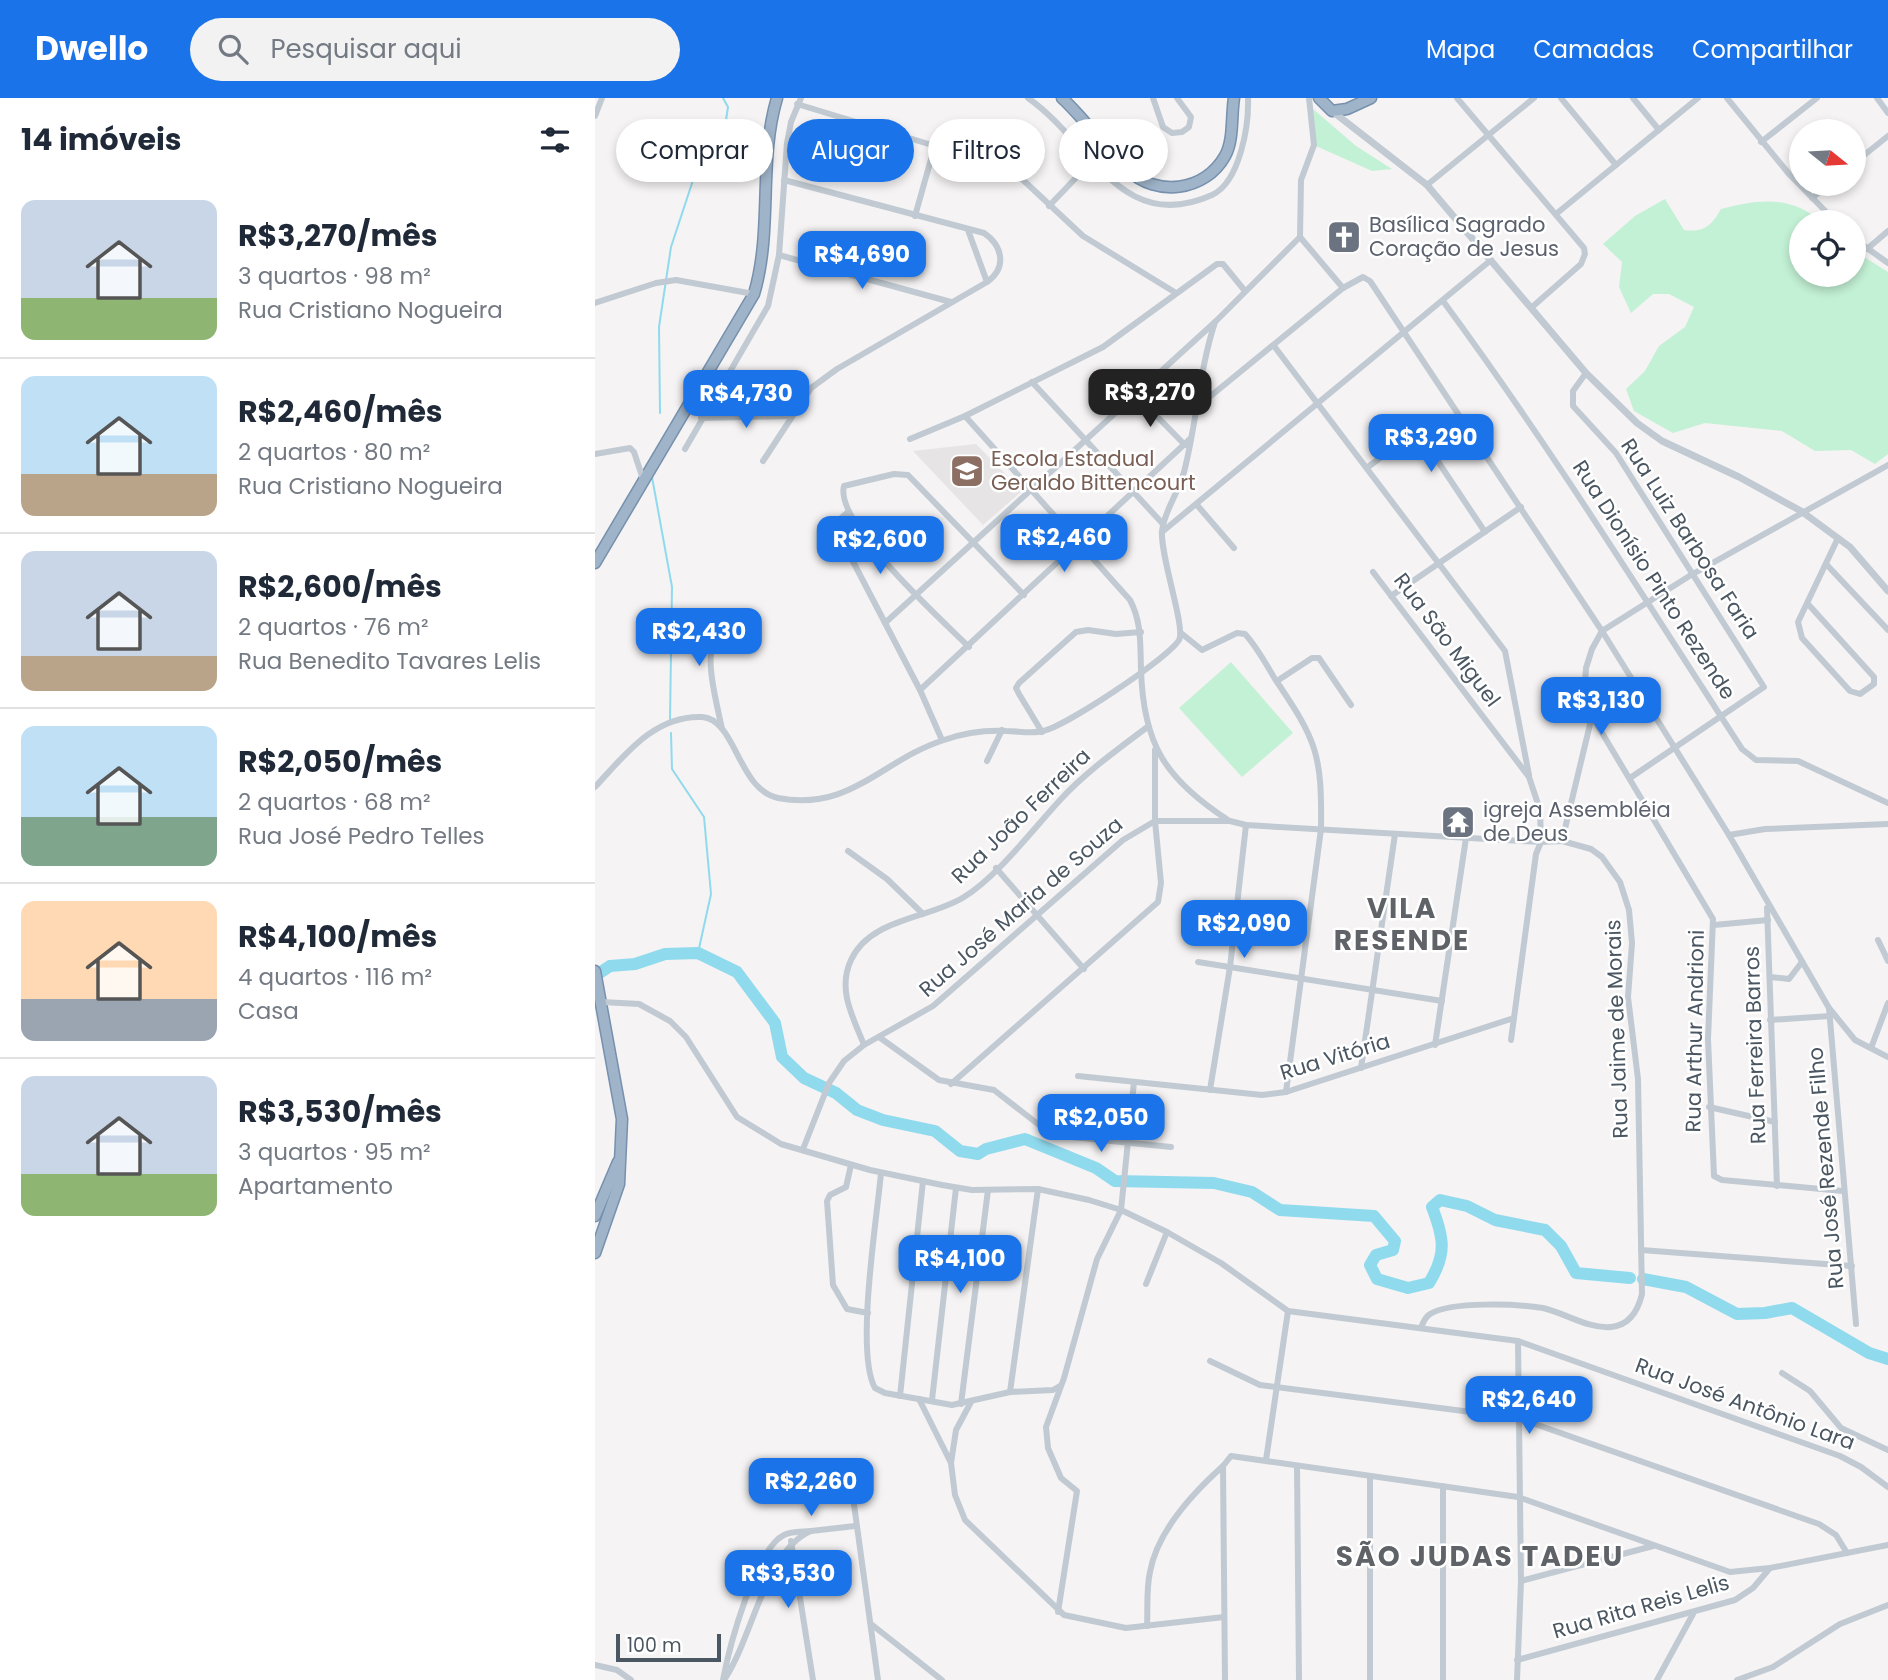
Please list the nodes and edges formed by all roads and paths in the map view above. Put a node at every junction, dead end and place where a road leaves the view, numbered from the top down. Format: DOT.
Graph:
graph roads {
  1 [pos="601,98"];
  2 [pos="777,98"];
  3 [pos="1028,98"];
  4 [pos="1062,98"];
  5 [pos="1153,98"];
  6 [pos="1177,98"];
  7 [pos="1234,98"];
  8 [pos="1248,98"];
  9 [pos="1309,98"];
  10 [pos="1319,98"];
  11 [pos="1371,98"];
  12 [pos="1457,98"];
  13 [pos="1534,98"];
  14 [pos="1560,98"];
  15 [pos="1633,98"];
  16 [pos="1698,98"];
  17 [pos="1727,98"];
  18 [pos="1817,98"];
  19 [pos="1877,98"];
  20 [pos="799,101"];
  21 [pos="1347,109"];
  22 [pos="1332,111"];
  23 [pos="1888,113"];
  24 [pos="595,116"];
  25 [pos="1345,122"];
  26 [pos="1059,129"];
  27 [pos="1659,130"];
  28 [pos="1488,134"];
  29 [pos="1888,136"];
  30 [pos="1761,142"];
  31 [pos="928,143"];
  32 [pos="1866,154"];
  33 [pos="1616,165"];
  34 [pos="928,170"];
  35 [pos="783,180"];
  36 [pos="1025,182"];
  37 [pos="1072,182"];
  38 [pos="1114,182"];
  39 [pos="1427,185"];
  40 [pos="1815,196"];
  41 [pos="1812,198"];
  42 [pos="1049,206"];
  43 [pos="1824,210"];
  44 [pos="1556,214"];
  45 [pos="915,216"];
  46 [pos="968,230"];
  47 [pos="1888,231"];
  48 [pos="1300,237"];
  49 [pos="1867,249"];
  50 [pos="779,255"];
  51 [pos="1491,260"];
  52 [pos="1888,263"];
  53 [pos="988,282"];
  54 [pos="1343,288"];
  55 [pos="1245,291"];
  56 [pos="1176,293"];
  57 [pos="754,295"];
  58 [pos="1443,301"];
  59 [pos="951,302"];
  60 [pos="595,303"];
  61 [pos="1531,308"];
  62 [pos="1215,322"];
  63 [pos="1405,333"];
  64 [pos="1274,346"];
  65 [pos="1586,373"];
  66 [pos="1032,382"];
  67 [pos="1135,394"];
  68 [pos="1319,403"];
  69 [pos="1196,408"];
  70 [pos="791,416"];
  71 [pos="965,416"];
  72 [pos="701,418"];
  73 [pos="910,439"];
  74 [pos="1085,441"];
  75 [pos="1187,442"];
  76 [pos="685,449"];
  77 [pos="595,454"];
  78 [pos="763,461"];
  79 [pos="1888,465"];
  80 [pos="1368,467"];
  81 [pos="643,479"];
  82 [pos="1030,490"];
  83 [pos="1133,494"];
  84 [pos="1197,505"];
  85 [pos="1521,507"];
  86 [pos="1801,511"];
  87 [pos="849,512"];
  88 [pos="1162,528"];
  89 [pos="1485,532"];
  90 [pos="1838,538"];
  91 [pos="973,541"];
  92 [pos="1077,543"];
  93 [pos="1234,548"];
  94 [pos="1440,562"];
  95 [pos="595,563"];
  96 [pos="1826,564"];
  97 [pos="1373,572"];
  98 [pos="1691,575"];
  99 [pos="1888,591"];
  100 [pos="916,594"];
  101 [pos="1024,595"];
  102 [pos="1391,596"];
  103 [pos="1645,601"];
  104 [pos="1808,604"];
  105 [pos="885,623"];
  106 [pos="737,629"];
  107 [pos="1888,630"];
  108 [pos="1602,631"];
  109 [pos="1141,632"];
  110 [pos="1181,632"];
  111 [pos="969,647"];
  112 [pos="1140,671"];
  113 [pos="1277,681"];
  114 [pos="921,690"];
  115 [pos="1351,705"];
  116 [pos="1592,716"];
  117 [pos="1722,717"];
  118 [pos="1146,727"];
  119 [pos="722,729"];
  120 [pos="1002,730"];
  121 [pos="1042,732"];
  122 [pos="942,740"];
  123 [pos="1155,749"];
  124 [pos="1674,750"];
  125 [pos="987,761"];
  126 [pos="1529,776"];
  127 [pos="1630,778"];
  128 [pos="595,787"];
  129 [pos="1888,803"];
  130 [pos="1155,821"];
  131 [pos="1230,821"];
  132 [pos="1888,824"];
  133 [pos="1246,825"];
  134 [pos="1321,830"];
  135 [pos="1395,834"];
  136 [pos="1729,835"];
  137 [pos="1466,838"];
  138 [pos="1563,841"];
  139 [pos="1541,842"];
  140 [pos="848,851"];
  141 [pos="996,868"];
  142 [pos="1766,902"];
  143 [pos="923,914"];
  144 [pos="1038,914"];
  145 [pos="1769,920"];
  146 [pos="1714,925"];
  147 [pos="1878,940"];
  148 [pos="1888,961"];
  149 [pos="1198,962"];
  150 [pos="1802,962"];
  151 [pos="1230,967"];
  152 [pos="1084,969"];
  153 [pos="595,971"];
  154 [pos="1770,977"];
  155 [pos="1299,978"];
  156 [pos="1371,991"];
  157 [pos="1442,1001"];
  158 [pos="601,1002"];
  159 [pos="1888,1003"];
  160 [pos="1830,1012"];
  161 [pos="1514,1018"];
  162 [pos="1770,1020"];
  163 [pos="879,1037"];
  164 [pos="1511,1040"];
  165 [pos="864,1045"];
  166 [pos="1435,1045"];
  167 [pos="1871,1048"];
  168 [pos="1888,1057"];
  169 [pos="1361,1068"];
  170 [pos="1078,1076"];
  171 [pos="1133,1082"];
  172 [pos="951,1084"];
  173 [pos="1210,1090"];
  174 [pos="1286,1092"];
  175 [pos="1709,1107"];
  176 [pos="1775,1122"];
  177 [pos="1128,1143"];
  178 [pos="1171,1147"];
  179 [pos="803,1149"];
  180 [pos="621,1155"];
  181 [pos="851,1166"];
  182 [pos="881,1173"];
  183 [pos="923,1181"];
  184 [pos="1777,1186"];
  185 [pos="956,1188"];
  186 [pos="1038,1189"];
  187 [pos="988,1190"];
  188 [pos="1843,1191"];
  189 [pos="1121,1210"];
  190 [pos="595,1216"];
  191 [pos="1167,1232"];
  192 [pos="1641,1250"];
  193 [pos="595,1253"];
  194 [pos="1852,1266"];
  195 [pos="1146,1284"];
  196 [pos="1288,1311"];
  197 [pos="869,1313"];
  198 [pos="1856,1324"];
  199 [pos="1421,1328"];
  200 [pos="1518,1341"];
  201 [pos="1210,1361"];
  202 [pos="1782,1373"];
  203 [pos="1061,1385"];
  204 [pos="1275,1388"];
  205 [pos="1010,1392"];
  206 [pos="900,1396"];
  207 [pos="919,1399"];
  208 [pos="932,1400"];
  209 [pos="971,1402"];
  210 [pos="961,1404"];
  211 [pos="1518,1418"];
  212 [pos="1888,1450"];
  213 [pos="1266,1460"];
  214 [pos="951,1463"];
  215 [pos="1224,1464"];
  216 [pos="1297,1466"];
  217 [pos="1370,1477"];
  218 [pos="1443,1486"];
  219 [pos="1888,1487"];
  220 [pos="853,1497"];
  221 [pos="1518,1497"];
  222 [pos="855,1526"];
  223 [pos="811,1531"];
  224 [pos="787,1533"];
  225 [pos="792,1543"];
  226 [pos="1888,1545"];
  227 [pos="1655,1546"];
  228 [pos="1847,1553"];
  229 [pos="1770,1568"];
  230 [pos="1521,1581"];
  231 [pos="1888,1605"];
  232 [pos="1058,1612"];
  233 [pos="1693,1614"];
  234 [pos="1224,1617"];
  235 [pos="871,1624"];
  236 [pos="1147,1626"];
  237 [pos="1517,1660"];
  238 [pos="595,1665"];
  239 [pos="631,1680"];
  240 [pos="724,1680"];
  241 [pos="813,1680"];
  242 [pos="878,1680"];
  243 [pos="942,1680"];
  244 [pos="1225,1680"];
  245 [pos="1299,1680"];
  246 [pos="1370,1680"];
  247 [pos="1443,1680"];
  248 [pos="1517,1680"];
  249 [pos="1657,1680"];
  250 [pos="1737,1680"];
  1 -- 24 [label="street"];
  2 -- 57 [label="highway"];
  3 -- 26 [label="street"];
  4 -- 7 [label="highway"];
  5 -- 6 [label="street"];
  8 -- 38 [label="street"];
  9 -- 48 [label="street"];
  10 -- 22 [label="highway"];
  11 -- 21 [label="highway"];
  12 -- 28 [label="street"];
  13 -- 28 [label="street"];
  14 -- 33 [label="street"];
  15 -- 27 [label="street"];
  16 -- 27 [label="street"];
  17 -- 30 [label="street"];
  18 -- 30 [label="street"];
  19 -- 23 [label="street"];
  20 -- 31 [label="street"];
  20 -- 35 [label="street"];
  21 -- 22 [label="highway"];
  21 -- 25 [label="street"];
  22 -- 25 [label="street"];
  25 -- 39 [label="street"];
  27 -- 33 [label="street"];
  28 -- 39 [label="street"];
  28 -- 44 [label="street"];
  29 -- 32 [label="street"];
  30 -- 41 [label="street"];
  33 -- 44 [label="street"];
  34 -- 45 [label="street"];
  35 -- 45 [label="street"];
  35 -- 50 [label="street"];
  36 -- 42 [label="street"];
  37 -- 42 [label="street"];
  39 -- 51 [label="street"];
  40 -- 41 [label="street"];
  41 -- 43 [label="street"];
  42 -- 56 [label="street"];
  44 -- 61 [label="street"];
  45 -- 46 [label="street"];
  46 -- 53 [label="street"];
  46 -- 53 [label="street"];
  47 -- 49 [label="street"];
  48 -- 54 [label="street"];
  48 -- 55 [label="street"];
  49 -- 52 [label="street"];
  50 -- 59 [label="street"];
  50 -- 72 [label="street"];
  51 -- 58 [label="street"];
  51 -- 61 [label="street"];
  53 -- 59 [label="street"];
  54 -- 63 [label="street"];
  54 -- 64 [label="street"];
  55 -- 56 [label="street"];
  55 -- 62 [label="street"];
  56 -- 66 [label="street"];
  57 -- 60 [label="street"];
  57 -- 81 [label="highway"];
  58 -- 63 [label="street"];
  58 -- 103 [label="street, Rua Dionísio Pinto Rezende"];
  59 -- 70 [label="street"];
  61 -- 65 [label="street"];
  62 -- 67 [label="street"];
  62 -- 69 [label="street"];
  63 -- 68 [label="street"];
  63 -- 85 [label="street"];
  64 -- 68 [label="street"];
  64 -- 69 [label="street"];
  65 -- 86 [label="street"];
  65 -- 98 [label="street, Rua Luiz Barbosa Faria"];
  66 -- 71 [label="street"];
  66 -- 74 [label="street"];
  67 -- 74 [label="street"];
  67 -- 75 [label="street"];
  68 -- 80 [label="street"];
  68 -- 84 [label="street"];
  69 -- 75 [label="street"];
  70 -- 72 [label="street"];
  70 -- 78 [label="street"];
  71 -- 73 [label="street"];
  71 -- 82 [label="street"];
  72 -- 76 [label="street"];
  74 -- 82 [label="street"];
  74 -- 83 [label="street"];
  75 -- 83 [label="street"];
  75 -- 88 [label="street"];
  77 -- 81 [label="street"];
  79 -- 86 [label="street"];
  80 -- 89 [label="street"];
  80 -- 94 [label="street"];
  81 -- 95 [label="highway"];
  82 -- 91 [label="street"];
  82 -- 92 [label="street"];
  83 -- 88 [label="street"];
  83 -- 92 [label="street"];
  84 -- 88 [label="street"];
  84 -- 93 [label="street"];
  85 -- 89 [label="street"];
  85 -- 108 [label="street"];
  86 -- 90 [label="street"];
  86 -- 98 [label="street"];
  87 -- 91 [label="street"];
  87 -- 100 [label="street"];
  87 -- 105 [label="street"];
  88 -- 110 [label="street"];
  89 -- 94 [label="street"];
  90 -- 96 [label="street"];
  90 -- 99 [label="street"];
  91 -- 100 [label="street"];
  91 -- 101 [label="street"];
  92 -- 101 [label="street"];
  92 -- 109 [label="street"];
  94 -- 102 [label="street"];
  94 -- 126 [label="street"];
  96 -- 104 [label="street"];
  96 -- 107 [label="street"];
  97 -- 102 [label="street, Rua São Miguel"];
  98 -- 103 [label="street"];
  98 -- 117 [label="street, Rua Luiz Barbosa Faria"];
  100 -- 105 [label="street"];
  100 -- 111 [label="street"];
  101 -- 111 [label="street"];
  102 -- 126 [label="street, Rua São Miguel"];
  103 -- 108 [label="street"];
  103 -- 117 [label="street, Rua Dionísio Pinto Rezende"];
  104 -- 104 [label="street"];
  105 -- 114 [label="street"];
  106 -- 119 [label="street"];
  108 -- 116 [label="street"];
  108 -- 124 [label="street"];
  109 -- 112 [label="street"];
  109 -- 121 [label="street"];
  110 -- 112 [label="street"];
  110 -- 113 [label="street"];
  111 -- 114 [label="street"];
  112 -- 118 [label="street"];
  112 -- 121 [label="street"];
  113 -- 115 [label="street"];
  113 -- 134 [label="street"];
  114 -- 122 [label="street"];
  116 -- 127 [label="street, Rua Arthur Andrioni"];
  116 -- 138 [label="street"];
  117 -- 124 [label="street"];
  117 -- 129 [label="street, Rua Dionísio Pinto Rezende"];
  118 -- 123 [label="street"];
  118 -- 141 [label="street, Rua João Ferreira"];
  119 -- 122 [label="street"];
  119 -- 128 [label="street"];
  120 -- 121 [label="street"];
  120 -- 122 [label="street"];
  120 -- 125 [label="street"];
  123 -- 130 [label="street"];
  123 -- 131 [label="street"];
  124 -- 127 [label="street"];
  124 -- 136 [label="street"];
  126 -- 139 [label="street, Rua São Miguel"];
  127 -- 146 [label="street, Rua Arthur Andrioni"];
  130 -- 131 [label="street, Rua José Maria de Souza"];
  130 -- 144 [label="street, Rua José Maria de Souza"];
  130 -- 152 [label="street"];
  131 -- 133 [label="street, Rua José Maria de Souza"];
  132 -- 136 [label="street"];
  133 -- 134 [label="street, Rua José Maria de Souza"];
  133 -- 151 [label="street"];
  134 -- 135 [label="street, Rua José Maria de Souza"];
  134 -- 155 [label="street"];
  135 -- 137 [label="street, Rua José Maria de Souza"];
  135 -- 156 [label="street"];
  136 -- 142 [label="street"];
  137 -- 139 [label="street, Rua José Maria de Souza"];
  137 -- 157 [label="street"];
  138 -- 139 [label="street, Rua José Maria de Souza"];
  138 -- 192 [label="street, Rua Jaime de Morais"];
  139 -- 161 [label="street, Rua São Miguel"];
  140 -- 143 [label="street"];
  141 -- 143 [label="street, Rua João Ferreira"];
  141 -- 144 [label="street"];
  142 -- 145 [label="street, Rua Ferreira Barros"];
  142 -- 150 [label="street"];
  143 -- 165 [label="street, Rua João Ferreira"];
  144 -- 152 [label="street"];
  144 -- 163 [label="street, Rua José Maria de Souza"];
  145 -- 146 [label="street"];
  145 -- 154 [label="street, Rua Ferreira Barros"];
  146 -- 175 [label="street, Rua Arthur Andrioni"];
  147 -- 148 [label="street"];
  149 -- 151 [label="street"];
  150 -- 154 [label="street"];
  150 -- 160 [label="street"];
  151 -- 155 [label="street"];
  151 -- 173 [label="street"];
  152 -- 172 [label="street"];
  153 -- 158 [label="highway"];
  154 -- 162 [label="street, Rua Ferreira Barros"];
  155 -- 156 [label="street"];
  155 -- 174 [label="street"];
  156 -- 157 [label="street"];
  156 -- 169 [label="street"];
  157 -- 166 [label="street"];
  158 -- 179 [label="street"];
  158 -- 180 [label="highway"];
  159 -- 167 [label="street"];
  160 -- 162 [label="street"];
  160 -- 167 [label="street"];
  160 -- 188 [label="street, Rua José Rezende Filho"];
  161 -- 164 [label="street, Rua São Miguel"];
  161 -- 166 [label="street, Rua Vitória"];
  162 -- 176 [label="street, Rua Ferreira Barros"];
  163 -- 165 [label="street, Rua José Maria de Souza"];
  163 -- 172 [label="street"];
  165 -- 179 [label="street, Rua José Maria de Souza"];
  166 -- 169 [label="street, Rua Vitória"];
  167 -- 168 [label="street"];
  169 -- 174 [label="street, Rua Vitória"];
  170 -- 171 [label="street, Rua Vitória"];
  171 -- 173 [label="street, Rua Vitória"];
  171 -- 177 [label="street"];
  172 -- 177 [label="street"];
  173 -- 174 [label="street, Rua Vitória"];
  175 -- 176 [label="street"];
  175 -- 184 [label="street, Rua Arthur Andrioni"];
  176 -- 184 [label="street, Rua Ferreira Barros"];
  177 -- 178 [label="street"];
  177 -- 189 [label="street"];
  179 -- 181 [label="street"];
  180 -- 190 [label="highway"];
  180 -- 193 [label="highway"];
  181 -- 182 [label="street"];
  181 -- 197 [label="street"];
  182 -- 183 [label="street"];
  182 -- 197 [label="street"];
  183 -- 185 [label="street"];
  183 -- 206 [label="street"];
  184 -- 188 [label="street"];
  185 -- 187 [label="street"];
  185 -- 208 [label="street"];
  186 -- 187 [label="street"];
  186 -- 189 [label="street"];
  186 -- 205 [label="street"];
  187 -- 210 [label="street"];
  188 -- 194 [label="street, Rua José Rezende Filho"];
  189 -- 191 [label="street"];
  189 -- 203 [label="street"];
  191 -- 195 [label="street"];
  191 -- 196 [label="street"];
  192 -- 194 [label="street"];
  192 -- 199 [label="street, Rua Jaime de Morais"];
  194 -- 198 [label="street, Rua José Rezende Filho"];
  196 -- 199 [label="street, Rua José Antônio Lara"];
  196 -- 204 [label="street"];
  197 -- 206 [label="street"];
  199 -- 200 [label="street, Rua José Antônio Lara"];
  200 -- 211 [label="street"];
  200 -- 219 [label="street, Rua José Antônio Lara"];
  201 -- 204 [label="street"];
  202 -- 212 [label="street"];
  203 -- 205 [label="street"];
  203 -- 232 [label="street"];
  204 -- 211 [label="street"];
  204 -- 213 [label="street"];
  205 -- 209 [label="street"];
  206 -- 207 [label="street"];
  207 -- 208 [label="street"];
  207 -- 214 [label="street"];
  208 -- 210 [label="street"];
  209 -- 210 [label="street"];
  209 -- 214 [label="street"];
  211 -- 221 [label="street"];
  211 -- 228 [label="street"];
  213 -- 215 [label="street"];
  213 -- 216 [label="street"];
  214 -- 232 [label="street"];
  215 -- 234 [label="street"];
  215 -- 236 [label="street"];
  216 -- 217 [label="street"];
  216 -- 245 [label="street"];
  217 -- 218 [label="street"];
  217 -- 246 [label="street"];
  218 -- 221 [label="street"];
  218 -- 247 [label="street"];
  220 -- 222 [label="street"];
  221 -- 227 [label="street"];
  221 -- 230 [label="street"];
  222 -- 223 [label="street"];
  222 -- 235 [label="street"];
  223 -- 224 [label="street"];
  223 -- 225 [label="street"];
  224 -- 225 [label="street"];
  224 -- 240 [label="street"];
  225 -- 240 [label="street"];
  225 -- 241 [label="street"];
  226 -- 228 [label="street"];
  227 -- 229 [label="street"];
  227 -- 230 [label="street"];
  228 -- 229 [label="street"];
  229 -- 233 [label="street, Rua Rita Reis Lelis"];
  230 -- 237 [label="street"];
  231 -- 250 [label="street"];
  232 -- 236 [label="street"];
  233 -- 237 [label="street, Rua Rita Reis Lelis"];
  233 -- 249 [label="street"];
  234 -- 236 [label="street"];
  234 -- 244 [label="street"];
  235 -- 242 [label="street"];
  235 -- 243 [label="street"];
  237 -- 248 [label="street"];
  238 -- 239 [label="street"];
}
